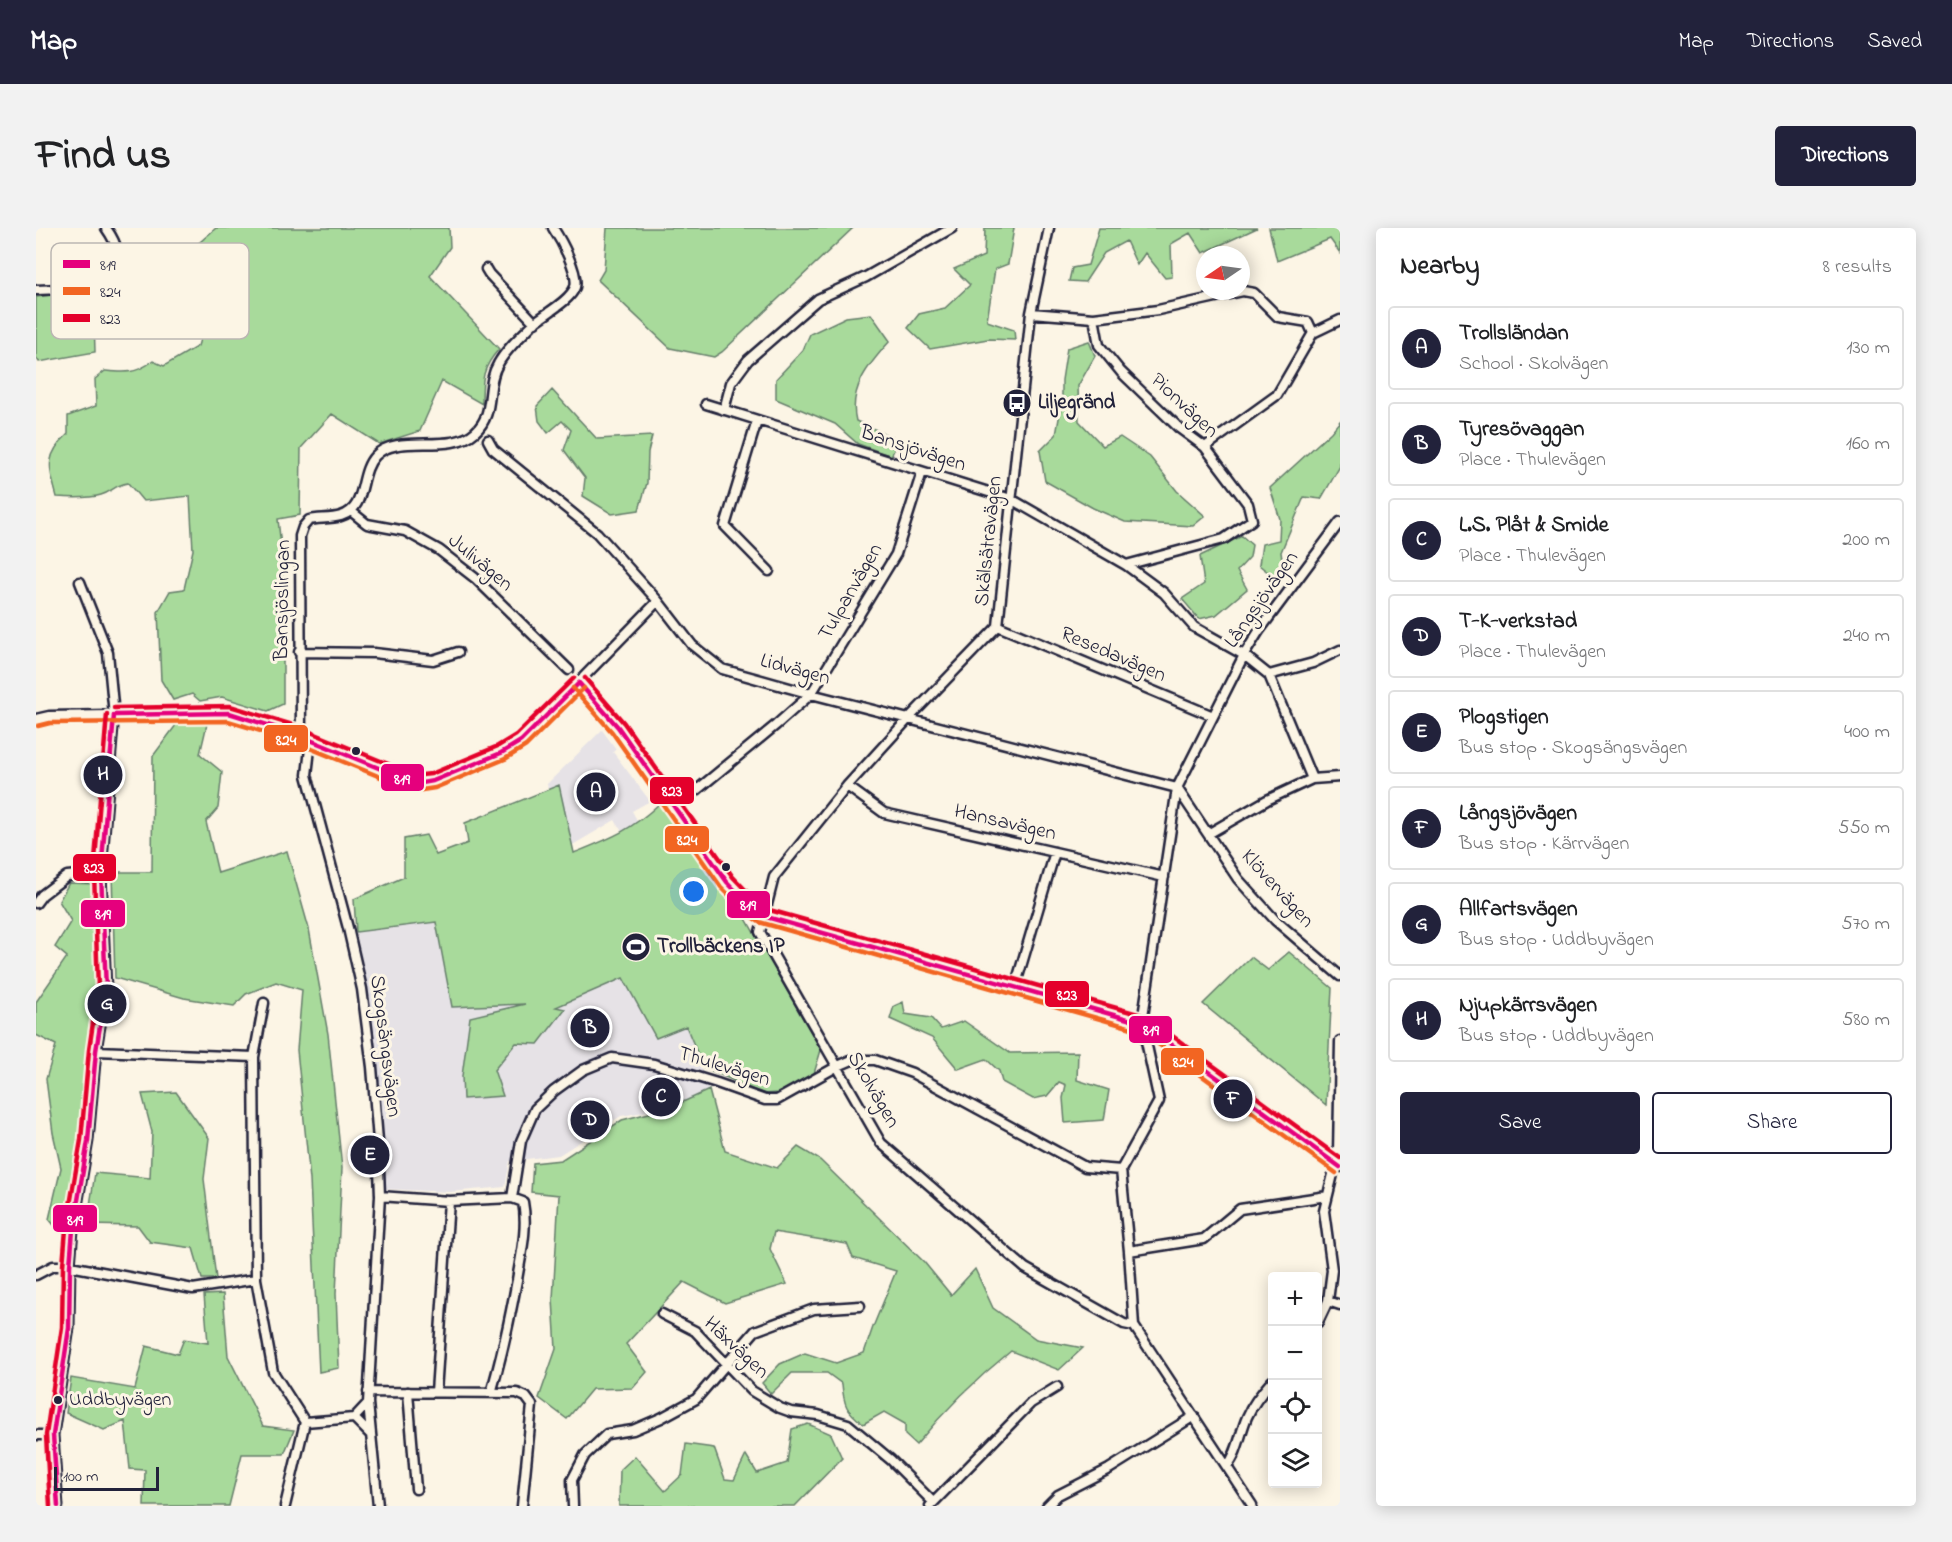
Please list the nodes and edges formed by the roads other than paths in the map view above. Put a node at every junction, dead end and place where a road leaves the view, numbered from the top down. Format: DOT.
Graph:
graph roads {
  1 [pos="106,228"];
  2 [pos="553,228"];
  3 [pos="952,228"];
  4 [pos="1049,228"];
  5 [pos="114,243"];
  6 [pos="486,269"];
  7 [pos="51,289"];
  8 [pos="36,290"];
  9 [pos="1030,313"];
  10 [pos="1094,318"];
  11 [pos="1340,320"];
  12 [pos="535,323"];
  13 [pos="1313,333"];
  14 [pos="706,404"];
  15 [pos="724,410"];
  16 [pos="757,421"];
  17 [pos="488,440"];
  18 [pos="1205,447"];
  19 [pos="922,472"];
  20 [pos="1011,499"];
  21 [pos="352,512"];
  22 [pos="1340,522"];
  23 [pos="1126,565"];
  24 [pos="769,571"];
  25 [pos="80,582"];
  26 [pos="658,601"];
  27 [pos="998,626"];
  28 [pos="1340,650"];
  29 [pos="299,652"];
  30 [pos="458,652"];
  31 [pos="1244,655"];
  32 [pos="569,670"];
  33 [pos="1269,675"];
  34 [pos="579,683"];
  35 [pos="811,694"];
  36 [pos="114,715"];
  37 [pos="1214,716"];
  38 [pos="909,718"];
  39 [pos="36,719"];
  40 [pos="301,736"];
  41 [pos="311,740"];
  42 [pos="1340,777"];
  43 [pos="1312,779"];
  44 [pos="847,786"];
  45 [pos="1177,788"];
  46 [pos="675,808"];
  47 [pos="1208,834"];
  48 [pos="1055,852"];
  49 [pos="101,873"];
  50 [pos="1164,877"];
  51 [pos="39,894"];
  52 [pos="36,903"];
  53 [pos="762,916"];
  54 [pos="1340,976"];
  55 [pos="1015,987"];
  56 [pos="264,1003"];
  57 [pos="1142,1023"];
  58 [pos="1340,1041"];
  59 [pos="96,1051"];
  60 [pos="254,1057"];
  61 [pos="838,1066"];
  62 [pos="1338,1166"];
  63 [pos="1121,1170"];
  64 [pos="380,1196"];
  65 [pos="1327,1196"];
  66 [pos="512,1198"];
  67 [pos="448,1201"];
  68 [pos="1129,1251"];
  69 [pos="70,1266"];
  70 [pos="36,1275"];
  71 [pos="256,1279"];
  72 [pos="1329,1301"];
  73 [pos="1340,1305"];
  74 [pos="860,1306"];
  75 [pos="1322,1313"];
  76 [pos="662,1314"];
  77 [pos="1134,1326"];
  78 [pos="726,1364"];
  79 [pos="1268,1386"];
  80 [pos="1057,1387"];
  81 [pos="368,1392"];
  82 [pos="408,1392"];
  83 [pos="436,1392"];
  84 [pos="491,1393"];
  85 [pos="368,1403"];
  86 [pos="1194,1416"];
  87 [pos="354,1418"];
  88 [pos="305,1422"];
  89 [pos="36,1435"];
  90 [pos="371,1435"];
  91 [pos="52,1436"];
  92 [pos="1227,1466"];
  93 [pos="416,1489"];
  94 [pos="931,1504"];
  95 [pos="1251,1505"];
  96 [pos="58,1506"];
  97 [pos="285,1506"];
  98 [pos="378,1506"];
  99 [pos="522,1506"];
  100 [pos="573,1506"];
  101 [pos="1047,1506"];
  1 -- 5 [label="street"];
  2 -- 12 [label="street"];
  3 -- 15 [label="street"];
  4 -- 9 [label="street, Skälsätravägen"];
  6 -- 12 [label="street"];
  7 -- 8 [label="street"];
  9 -- 10 [label="street"];
  9 -- 20 [label="street, Skälsätravägen"];
  10 -- 13 [label="street"];
  10 -- 18 [label="street, Pionvägen"];
  11 -- 13 [label="street"];
  12 -- 21 [label="street"];
  13 -- 18 [label="street"];
  14 -- 15 [label="street, Bansjövägen"];
  15 -- 16 [label="street, Bansjövägen"];
  16 -- 19 [label="street, Bansjövägen"];
  16 -- 24 [label="street"];
  17 -- 26 [label="street, Lidvägen"];
  18 -- 23 [label="street, Pionvägen"];
  19 -- 20 [label="street, Bansjövägen"];
  19 -- 35 [label="street, Tulpanvägen"];
  20 -- 23 [label="street, Bansjövägen"];
  20 -- 27 [label="street, Skälsätravägen"];
  21 -- 29 [label="street, Bansjöslingan"];
  21 -- 32 [label="street, Julivägen"];
  22 -- 31 [label="street, Långsjövägen"];
  23 -- 31 [label="street, Bansjövägen"];
  25 -- 36 [label="street"];
  26 -- 34 [label="street"];
  26 -- 35 [label="street, Lidvägen"];
  27 -- 37 [label="street, Resedavägen"];
  27 -- 38 [label="street, Skälsätravägen"];
  28 -- 33 [label="street"];
  29 -- 30 [label="street"];
  29 -- 40 [label="street, Bansjöslingan"];
  31 -- 33 [label="street, Bansjövägen"];
  31 -- 37 [label="street, Långsjövägen"];
  33 -- 43 [label="street"];
  34 -- 41 [label="street"];
  34 -- 46 [label="street"];
  35 -- 38 [label="street, Lidvägen"];
  35 -- 46 [label="street, Tulpanvägen"];
  36 -- 39 [label="street"];
  36 -- 40 [label="street"];
  36 -- 49 [label="street"];
  37 -- 45 [label="street, Långsjövägen"];
  38 -- 44 [label="street, Skälsätravägen"];
  38 -- 45 [label="street, Lidvägen"];
  40 -- 41 [label="street"];
  41 -- 64 [label="street, Skogsängsvägen"];
  42 -- 43 [label="street"];
  43 -- 47 [label="street"];
  44 -- 48 [label="street, Hansavägen"];
  44 -- 53 [label="street, Skälsätravägen"];
  45 -- 47 [label="street, Klövervägen"];
  45 -- 50 [label="street, Långsjövägen"];
  46 -- 53 [label="street"];
  47 -- 54 [label="street, Klövervägen"];
  48 -- 50 [label="street, Hansavägen"];
  48 -- 55 [label="street"];
  49 -- 51 [label="street"];
  49 -- 59 [label="street"];
  50 -- 57 [label="street, Långsjövägen"];
  51 -- 52 [label="street"];
  53 -- 55 [label="street"];
  53 -- 61 [label="street, Skolvägen"];
  55 -- 57 [label="street"];
  56 -- 60 [label="street"];
  57 -- 62 [label="street"];
  57 -- 63 [label="street, Långsjövägen"];
  58 -- 62 [label="street"];
  59 -- 60 [label="street"];
  59 -- 69 [label="street"];
  60 -- 71 [label="street"];
  61 -- 63 [label="street, Thulevägen"];
  61 -- 66 [label="street, Thulevägen"];
  61 -- 77 [label="street, Skolvägen"];
  62 -- 65 [label="street"];
  63 -- 68 [label="street"];
  64 -- 67 [label="street"];
  64 -- 81 [label="street, Skogsängsvägen"];
  65 -- 68 [label="street"];
  65 -- 72 [label="street"];
  66 -- 67 [label="street"];
  66 -- 84 [label="street"];
  67 -- 83 [label="street"];
  68 -- 77 [label="street"];
  69 -- 70 [label="street"];
  69 -- 71 [label="street"];
  69 -- 91 [label="street"];
  71 -- 88 [label="street"];
  72 -- 73 [label="street"];
  72 -- 75 [label="street"];
  74 -- 78 [label="street"];
  76 -- 78 [label="street, Häxvägen"];
  77 -- 86 [label="street"];
  78 -- 94 [label="street, Häxvägen"];
  78 -- 100 [label="street"];
  79 -- 92 [label="street"];
  80 -- 94 [label="street"];
  81 -- 82 [label="street"];
  81 -- 85 [label="street, Skogsängsvägen"];
  82 -- 83 [label="street"];
  82 -- 93 [label="street"];
  83 -- 84 [label="street"];
  84 -- 99 [label="street"];
  85 -- 87 [label="street"];
  85 -- 90 [label="street, Skogsängsvägen"];
  86 -- 92 [label="street"];
  86 -- 101 [label="street"];
  87 -- 88 [label="street"];
  87 -- 90 [label="street"];
  88 -- 97 [label="street"];
  89 -- 91 [label="street"];
  90 -- 98 [label="street, Skogsängsvägen"];
  91 -- 96 [label="street"];
  92 -- 95 [label="street"];
}
